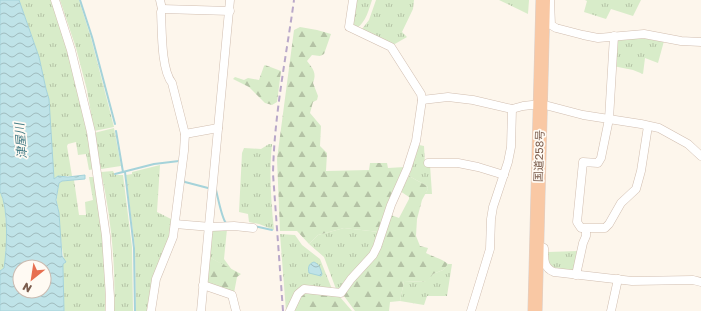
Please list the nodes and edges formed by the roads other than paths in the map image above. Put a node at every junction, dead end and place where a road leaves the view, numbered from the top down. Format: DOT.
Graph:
graph roads {
  1 [pos="55,0"];
  2 [pos="160,0"];
  3 [pos="230,0"];
  4 [pos="353,0"];
  5 [pos="543,0"];
  6 [pos="550,0"];
  7 [pos="162,9"];
  8 [pos="230,11"];
  9 [pos="614,36"];
  10 [pos="701,42"];
  11 [pos="422,100"];
  12 [pos="541,104"];
  13 [pos="512,109"];
  14 [pos="609,119"];
  15 [pos="648,126"];
  16 [pos="218,128"];
  17 [pos="184,134"];
  18 [pos="701,156"];
  19 [pos="428,163"];
  20 [pos="504,175"];
  21 [pos="175,224"];
  22 [pos="209,226"];
  23 [pos="252,228"];
  24 [pos="586,229"];
  25 [pos="537,245"];
  26 [pos="576,275"];
  27 [pos="618,279"];
  28 [pos="701,282"];
  29 [pos="203,285"];
  30 [pos="110,311"];
  31 [pos="151,311"];
  32 [pos="201,311"];
  33 [pos="236,311"];
  34 [pos="290,311"];
  35 [pos="471,311"];
  36 [pos="535,311"];
  37 [pos="611,311"];
  1 -- 30 [label="street"];
  2 -- 7 [label="street"];
  3 -- 8 [label="street"];
  4 -- 11 [label="street"];
  5 -- 12 [label="highway, 国道258号"];
  6 -- 9 [label="street"];
  7 -- 8 [label="street"];
  7 -- 17 [label="street"];
  8 -- 16 [label="street"];
  9 -- 10 [label="street"];
  9 -- 14 [label="street"];
  11 -- 13 [label="street"];
  11 -- 34 [label="street"];
  12 -- 13 [label="street"];
  12 -- 14 [label="street"];
  12 -- 25 [label="highway, 国道258号"];
  13 -- 20 [label="street"];
  14 -- 15 [label="street"];
  14 -- 24 [label="street"];
  15 -- 18 [label="street"];
  15 -- 24 [label="street"];
  16 -- 17 [label="street"];
  16 -- 22 [label="street"];
  17 -- 21 [label="street"];
  19 -- 20 [label="street"];
  20 -- 35 [label="street"];
  21 -- 22 [label="street"];
  21 -- 31 [label="street"];
  22 -- 23 [label="street"];
  22 -- 29 [label="street"];
  24 -- 26 [label="street"];
  25 -- 26 [label="street"];
  25 -- 36 [label="highway, 国道258号"];
  26 -- 27 [label="street"];
  27 -- 28 [label="street"];
  27 -- 37 [label="street"];
  29 -- 32 [label="street"];
  29 -- 33 [label="street"];
}
